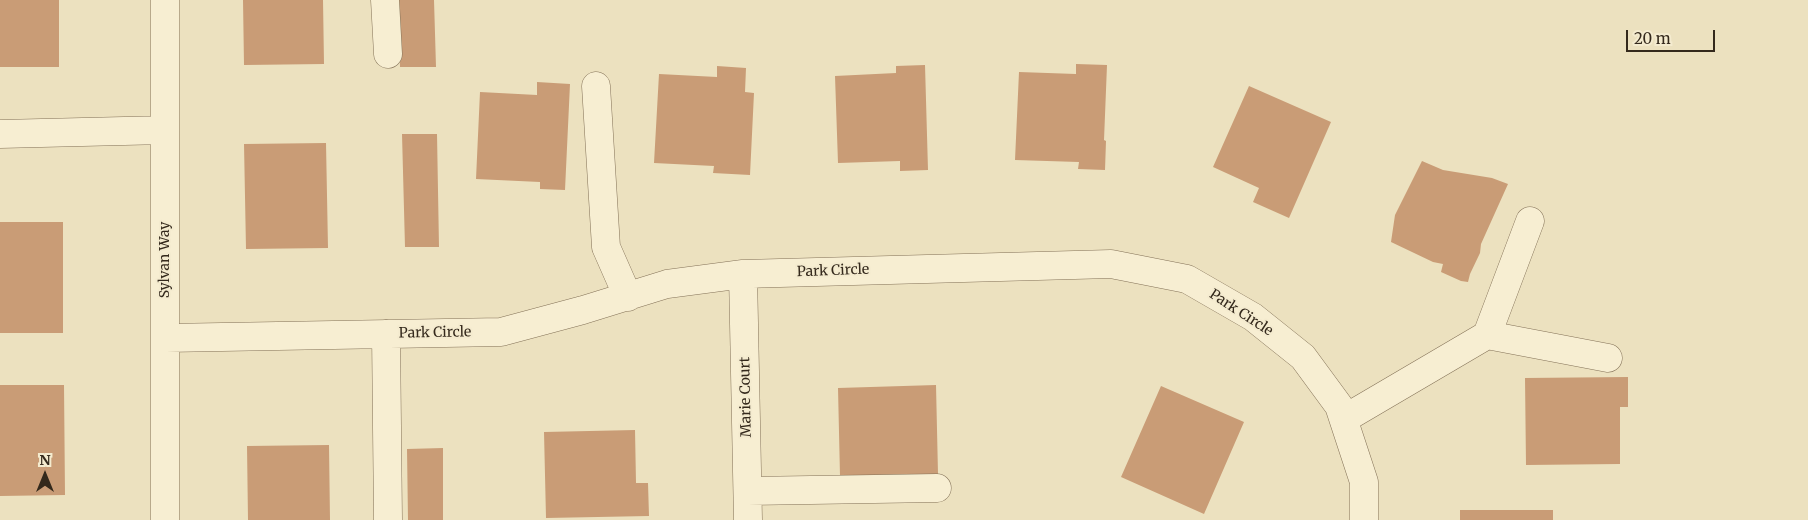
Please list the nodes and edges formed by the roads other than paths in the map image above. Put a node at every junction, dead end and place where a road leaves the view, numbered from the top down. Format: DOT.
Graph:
graph roads {
  1 [pos="165,0"];
  2 [pos="385,0"];
  3 [pos="388,54"];
  4 [pos="596,86"];
  5 [pos="165,130"];
  6 [pos="0,134"];
  7 [pos="1530,221"];
  8 [pos="743,274"];
  9 [pos="628,297"];
  10 [pos="386,334"];
  11 [pos="1487,336"];
  12 [pos="166,338"];
  13 [pos="1608,358"];
  14 [pos="1344,419"];
  15 [pos="937,488"];
  16 [pos="748,491"];
  17 [pos="165,520"];
  18 [pos="388,520"];
  19 [pos="748,520"];
  20 [pos="1364,520"];
  1 -- 5 [label="street, Sylvan Way"];
  2 -- 3 [label="street"];
  4 -- 9 [label="street"];
  5 -- 6 [label="street"];
  5 -- 12 [label="street, Sylvan Way"];
  7 -- 11 [label="street"];
  8 -- 9 [label="street, Park Circle"];
  8 -- 14 [label="street, Park Circle"];
  8 -- 16 [label="street, Marie Court"];
  9 -- 10 [label="street, Park Circle"];
  10 -- 12 [label="street, Park Circle"];
  10 -- 18 [label="street"];
  11 -- 13 [label="street"];
  11 -- 14 [label="street"];
  12 -- 17 [label="street, Sylvan Way"];
  14 -- 20 [label="street, Park Circle"];
  15 -- 16 [label="street"];
  16 -- 19 [label="street, Marie Court"];
}
